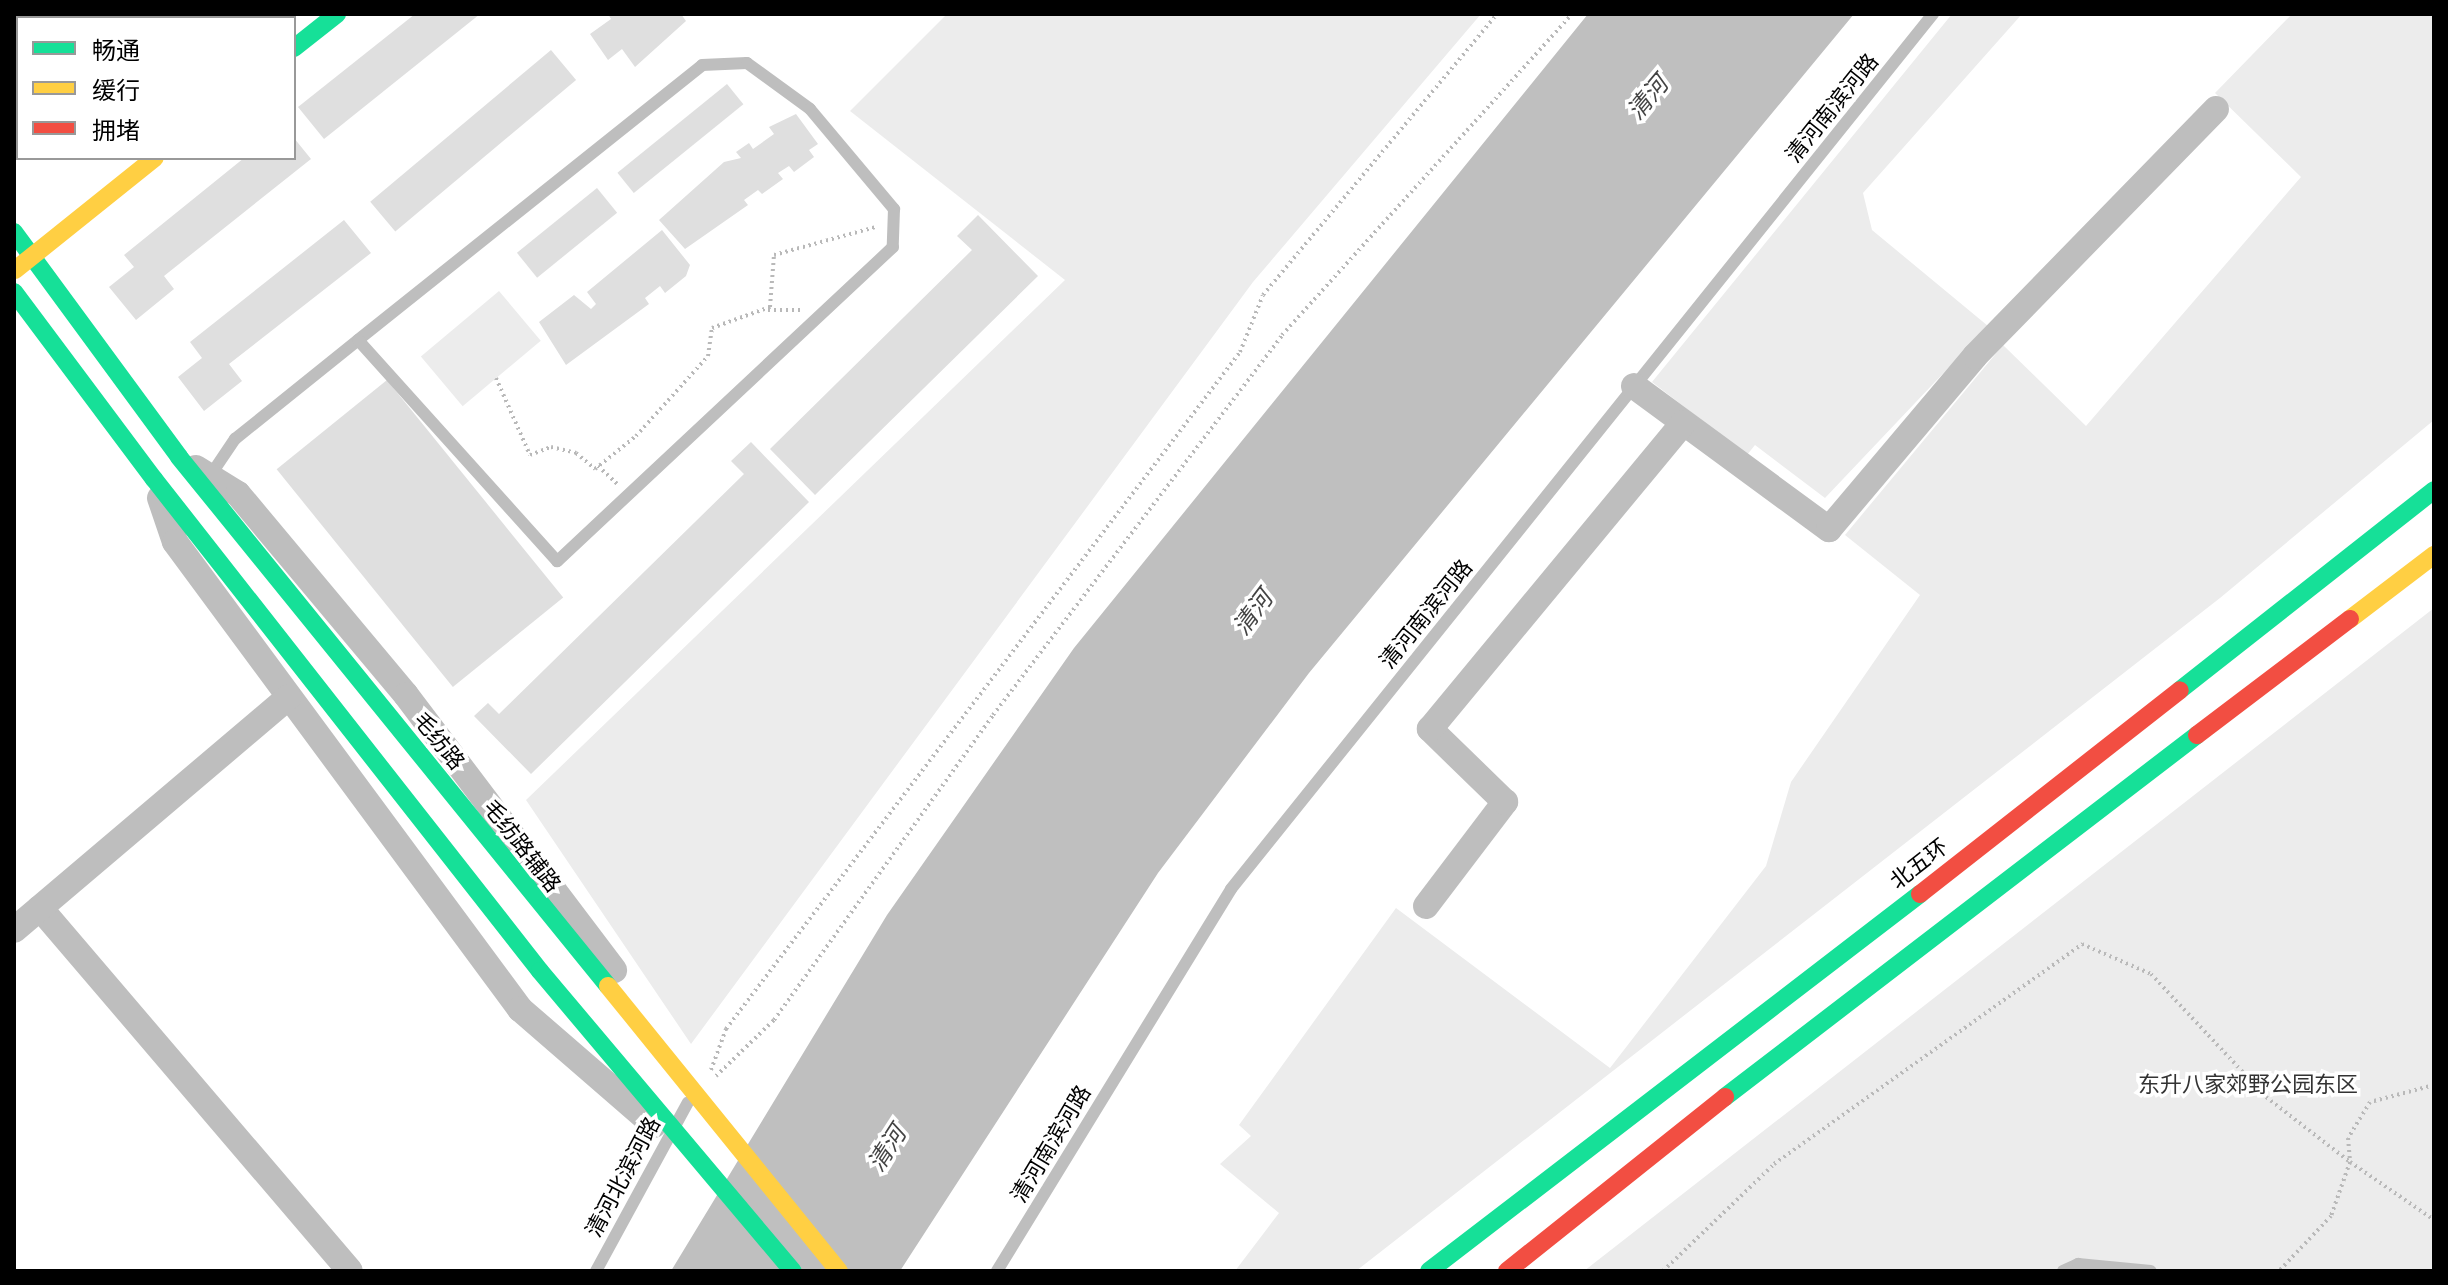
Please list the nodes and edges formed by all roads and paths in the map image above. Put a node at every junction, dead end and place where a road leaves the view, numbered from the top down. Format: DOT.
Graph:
graph roads {
  1 [pos="337,14"];
  2 [pos="1497,14"];
  3 [pos="1572,14"];
  4 [pos="1933,14"];
  5 [pos="296,46"];
  6 [pos="2216,109"];
  7 [pos="152,160"];
  8 [pos="894,223"];
  9 [pos="14,232"];
  10 [pos="32,256"];
  11 [pos="14,271"];
  12 [pos="14,292"];
  13 [pos="766,310"];
  14 [pos="827,310"];
  15 [pos="358,340"];
  16 [pos="496,378"];
  17 [pos="1634,386"];
  18 [pos="1683,423"];
  19 [pos="179,457"];
  20 [pos="210,476"];
  21 [pos="154,479"];
  22 [pos="2434,490"];
  23 [pos="2434,555"];
  24 [pos="289,697"];
  25 [pos="1426,906"];
  26 [pos="40,908"];
  27 [pos="14,930"];
  28 [pos="2434,1085"];
  29 [pos="688,1102"];
  30 [pos="665,1135"];
  31 [pos="2350,1162"];
  32 [pos="2434,1220"];
  33 [pos="350,1271"];
  34 [pos="596,1271"];
  35 [pos="793,1271"];
  36 [pos="822,1271"];
  37 [pos="839,1271"];
  38 [pos="997,1271"];
  39 [pos="1429,1271"];
  40 [pos="1507,1271"];
  41 [pos="1663,1271"];
  42 [pos="2063,1271"];
  43 [pos="2151,1271"];
  44 [pos="2279,1271"];
  1 -- 5 [label="main road"];
  2 -- 3 [label="path"];
  4 -- 17 [label="lane, 清河南滨河路"];
  6 -- 18 [label="street"];
  7 -- 10 [label="main road"];
  8 -- 13 [label="path"];
  8 -- 14 [label="lane"];
  8 -- 15 [label="lane"];
  9 -- 10 [label="main road, 毛纺路"];
  10 -- 11 [label="main road"];
  10 -- 19 [label="main road, 毛纺路"];
  12 -- 21 [label="main road"];
  13 -- 14 [label="path"];
  13 -- 16 [label="path"];
  14 -- 15 [label="lane"];
  15 -- 20 [label="lane"];
  17 -- 18 [label="street"];
  17 -- 38 [label="lane, 清河南滨河路"];
  18 -- 25 [label="street"];
  19 -- 20 [label="street, 毛纺路辅路"];
  19 -- 37 [label="main road, 毛纺路, bridge"];
  20 -- 29 [label="street, 毛纺路辅路"];
  21 -- 24 [label="street"];
  21 -- 35 [label="main road, bridge"];
  22 -- 39 [label="main road, 北五环"];
  23 -- 40 [label="main road"];
  24 -- 26 [label="street"];
  24 -- 30 [label="street"];
  26 -- 27 [label="street"];
  26 -- 33 [label="street"];
  28 -- 31 [label="path"];
  29 -- 30 [label="lane, 清河北滨河路"];
  29 -- 36 [label="street, 毛纺路辅路"];
  30 -- 34 [label="lane, 清河北滨河路"];
  31 -- 32 [label="path"];
  31 -- 41 [label="path"];
  31 -- 44 [label="path"];
  42 -- 43 [label="lane"];
}
